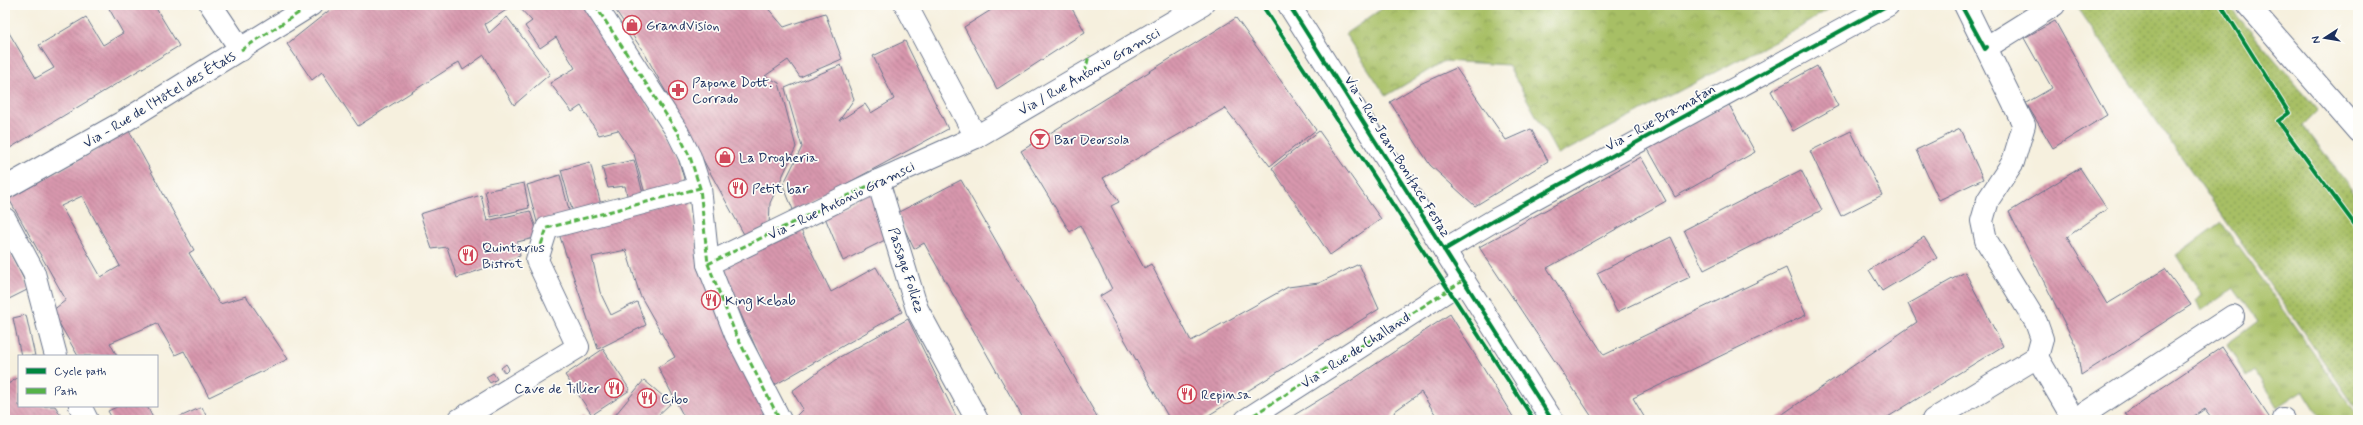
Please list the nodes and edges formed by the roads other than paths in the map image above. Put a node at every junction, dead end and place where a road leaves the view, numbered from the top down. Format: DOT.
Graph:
graph roads {
  1 [pos="211,5"];
  2 [pos="310,5"];
  3 [pos="595,5"];
  4 [pos="906,5"];
  5 [pos="1202,5"];
  6 [pos="1289,5"];
  7 [pos="1888,5"];
  8 [pos="1965,5"];
  9 [pos="2054,5"];
  10 [pos="2248,5"];
  11 [pos="1987,47"];
  12 [pos="241,50"];
  13 [pos="2358,131"];
  14 [pos="976,137"];
  15 [pos="878,181"];
  16 [pos="5,188"];
  17 [pos="700,188"];
  18 [pos="5,219"];
  19 [pos="1444,250"];
  20 [pos="708,264"];
  21 [pos="1464,280"];
  22 [pos="2232,316"];
  23 [pos="56,355"];
  24 [pos="2037,357"];
  25 [pos="80,407"];
  26 [pos="87,420"];
  27 [pos="459,420"];
  28 [pos="780,420"];
  29 [pos="977,420"];
  30 [pos="1246,420"];
  31 [pos="1552,420"];
  32 [pos="1933,420"];
  33 [pos="2075,420"];
  1 -- 12 [label="street"];
  2 -- 12 [label="street, Via - Rue de l'Hôtel des États"];
  3 -- 17 [label="street"];
  4 -- 14 [label="street"];
  5 -- 14 [label="street, Via / Rue Antonio Gramsci"];
  6 -- 19 [label="street, Via - Rue Jean-Boniface Festaz"];
  7 -- 19 [label="street, Via - Rue Bramafan"];
  8 -- 11 [label="street"];
  9 -- 11 [label="street"];
  10 -- 13 [label="street"];
  11 -- 24 [label="street"];
  12 -- 16 [label="street, Via - Rue de l'Hôtel des États"];
  14 -- 15 [label="street, Via - Rue Antonio Gramsci"];
  15 -- 20 [label="street, Via - Rue Antonio Gramsci"];
  15 -- 29 [label="street, Passage Folliez"];
  17 -- 20 [label="street"];
  17 -- 27 [label="street"];
  18 -- 23 [label="street"];
  19 -- 21 [label="street, Via - Rue Jean-Boniface Festaz"];
  20 -- 28 [label="street"];
  21 -- 30 [label="street, Via - Rue de Challand"];
  21 -- 31 [label="street, Via - Rue Jean-Boniface Festaz"];
  22 -- 33 [label="street"];
  24 -- 32 [label="street"];
  24 -- 33 [label="street"];
  25 -- 26 [label="street"];
}
